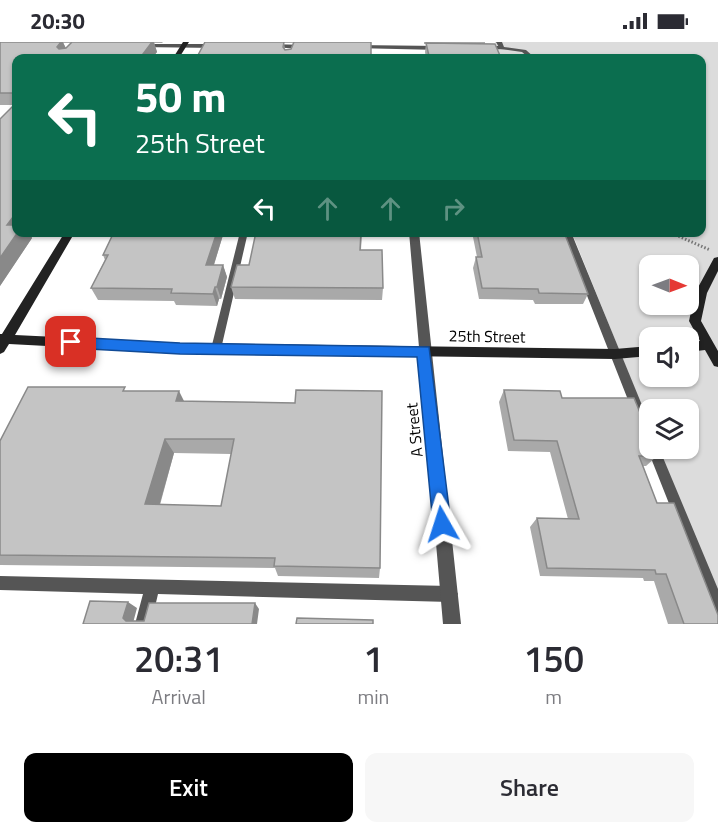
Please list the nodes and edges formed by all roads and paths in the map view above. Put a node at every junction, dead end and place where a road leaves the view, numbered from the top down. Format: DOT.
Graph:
graph roads {
  1 [pos="184,44"];
  2 [pos="501,45"];
  3 [pos="136,46"];
  4 [pos="231,46"];
  5 [pos="255,46"];
  6 [pos="312,47"];
  7 [pos="345,47"];
  8 [pos="399,47"];
  9 [pos="444,48"];
  10 [pos="467,48"];
  11 [pos="400,54"];
  12 [pos="527,54"];
  13 [pos="67,237"];
  14 [pos="243,237"];
  15 [pos="414,237"];
  16 [pos="568,237"];
  17 [pos="681,237"];
  18 [pos="718,253"];
  19 [pos="718,261"];
  20 [pos="2,342"];
  21 [pos="707,345"];
  22 [pos="699,346"];
  23 [pos="216,349"];
  24 [pos="424,351"];
  25 [pos="639,352"];
  26 [pos="615,354"];
  27 [pos="718,362"];
  28 [pos="639,413"];
  29 [pos="657,459"];
  30 [pos="0,583"];
  31 [pos="153,586"];
  32 [pos="450,594"];
  33 [pos="718,608"];
  34 [pos="144,624"];
  35 [pos="452,624"];
  1 -- 3 [label="street"];
  1 -- 4 [label="street"];
  2 -- 10 [label="street"];
  2 -- 12 [label="lane"];
  5 -- 6 [label="street"];
  7 -- 8 [label="street"];
  8 -- 9 [label="street"];
  8 -- 11 [label="street"];
  13 -- 20 [label="street"];
  14 -- 23 [label="lane"];
  15 -- 24 [label="street, A Street"];
  16 -- 26 [label="lane"];
  17 -- 18 [label="path"];
  19 -- 21 [label="street"];
  20 -- 23 [label="street, 25th Street"];
  21 -- 22 [label="street"];
  21 -- 27 [label="street"];
  23 -- 24 [label="street, 25th Street"];
  24 -- 26 [label="street, 25th Street"];
  24 -- 32 [label="street, A Street"];
  25 -- 26 [label="street, 25th Street"];
  26 -- 28 [label="lane"];
  29 -- 33 [label="lane"];
  30 -- 31 [label="lane"];
  31 -- 32 [label="lane"];
  31 -- 34 [label="lane"];
  32 -- 35 [label="street, A Street"];
}
